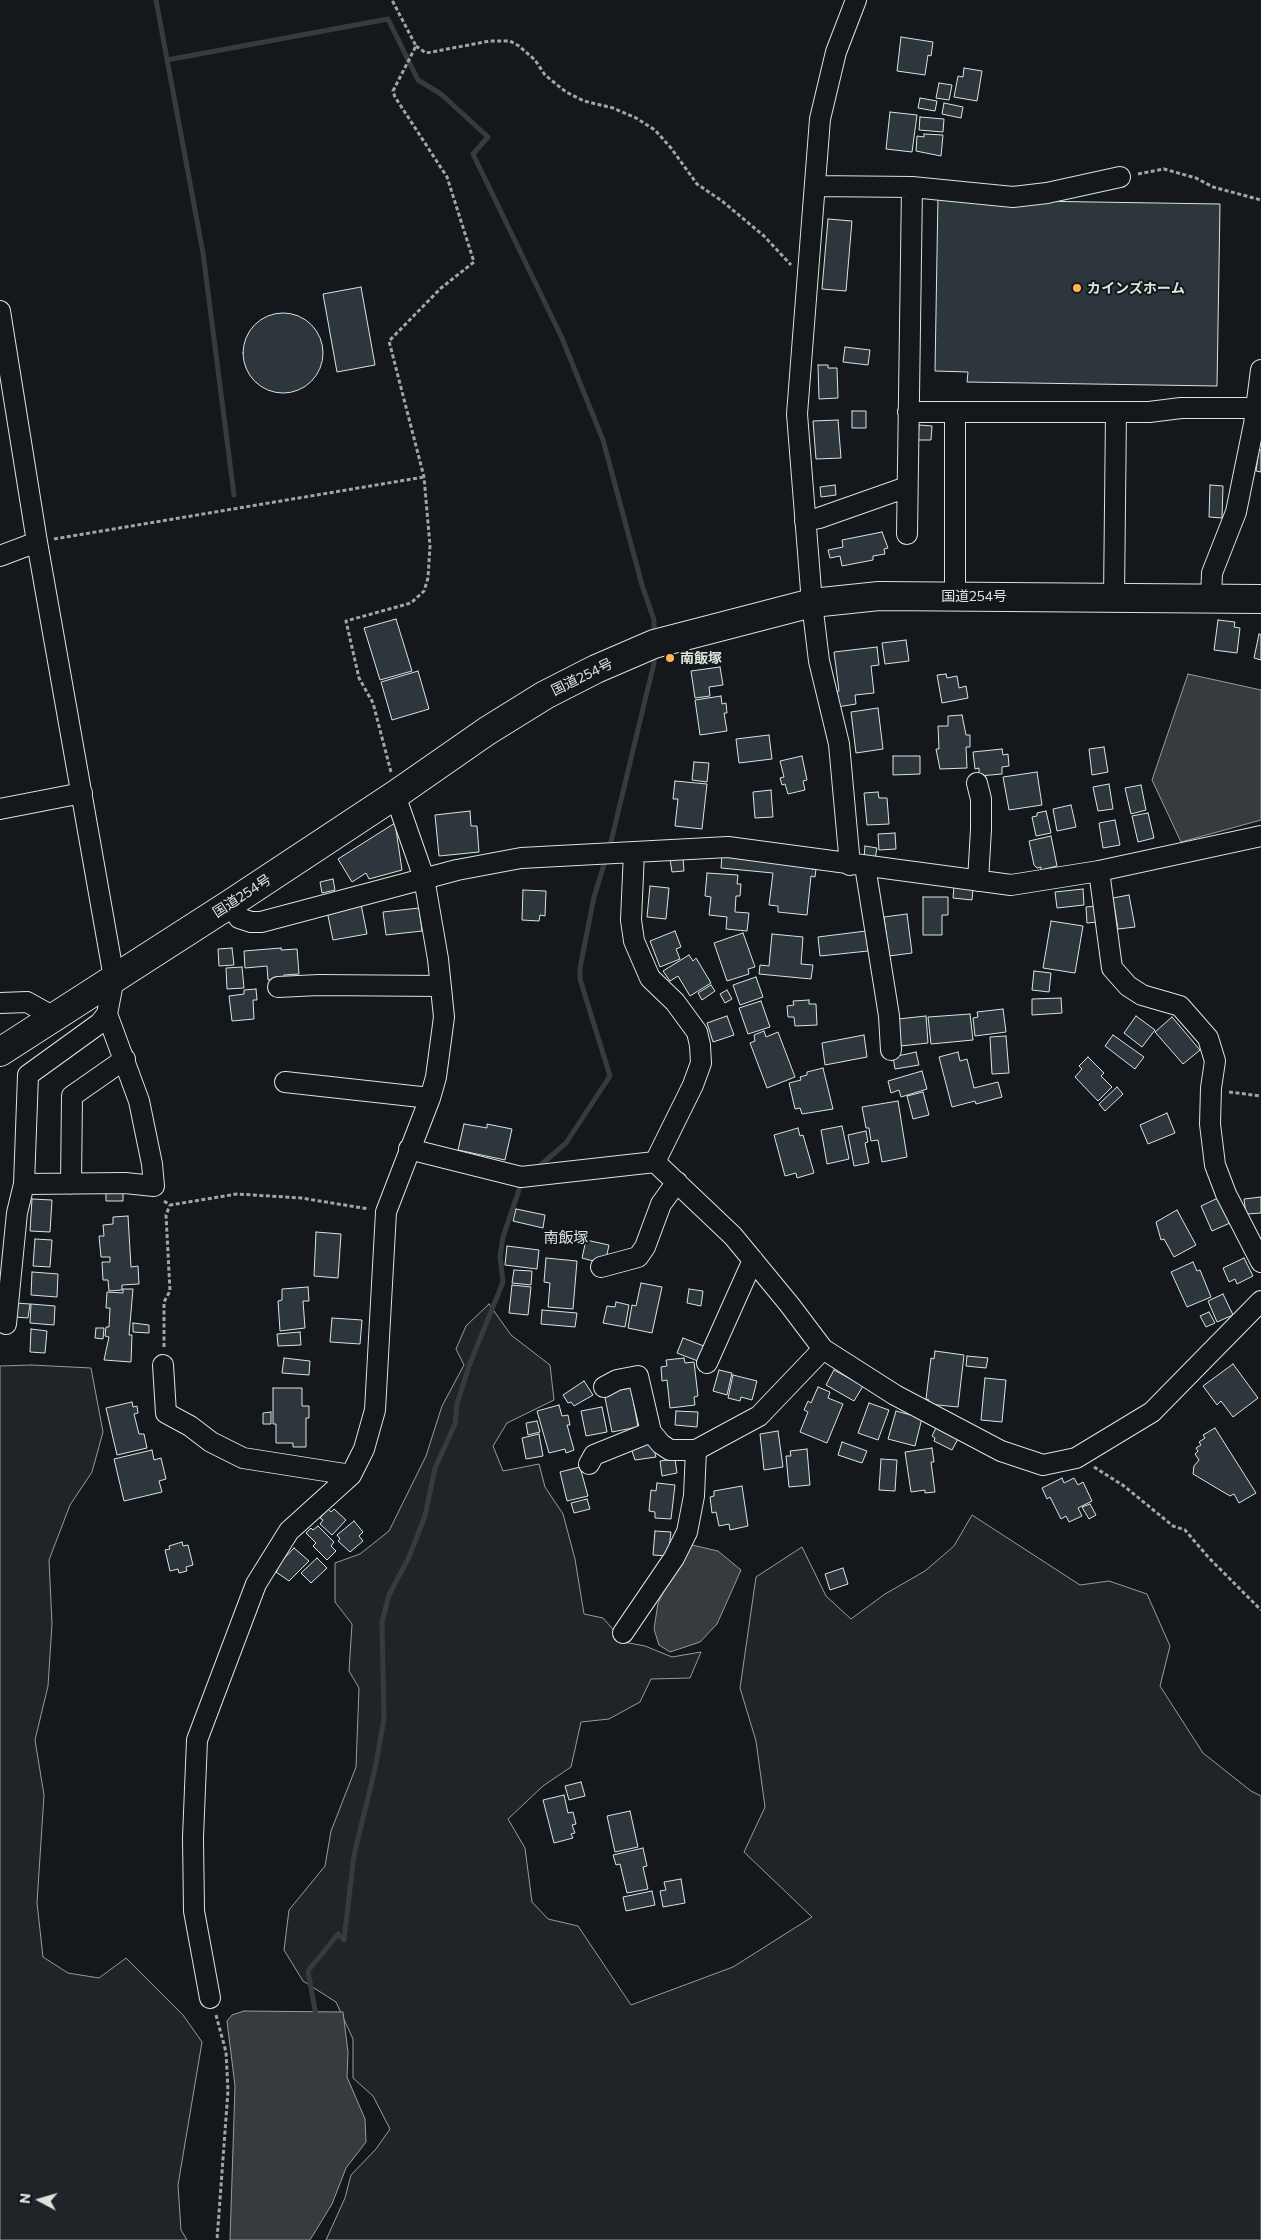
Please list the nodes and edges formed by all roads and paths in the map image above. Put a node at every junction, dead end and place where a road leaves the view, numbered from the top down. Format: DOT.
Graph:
graph roads {
  1 [pos="392,0"];
  2 [pos="856,0"];
  3 [pos="416,46"];
  4 [pos="1120,177"];
  5 [pos="815,186"];
  6 [pos="912,187"];
  7 [pos="1261,200"];
  8 [pos="808,279"];
  9 [pos="0,311"];
  10 [pos="1261,370"];
  11 [pos="1258,408"];
  12 [pos="908,412"];
  13 [pos="955,412"];
  14 [pos="1116,412"];
  15 [pos="424,477"];
  16 [pos="907,487"];
  17 [pos="805,520"];
  18 [pos="906,534"];
  19 [pos="37,542"];
  20 [pos="0,556"];
  21 [pos="955,596"];
  22 [pos="1114,598"];
  23 [pos="1211,598"];
  24 [pos="1261,599"];
  25 [pos="812,603"];
  26 [pos="977,783"];
  27 [pos="82,793"];
  28 [pos="395,795"];
  29 [pos="0,809"];
  30 [pos="1261,836"];
  31 [pos="634,852"];
  32 [pos="858,866"];
  33 [pos="1099,871"];
  34 [pos="424,878"];
  35 [pos="978,881"];
  36 [pos="230,904"];
  37 [pos="114,978"];
  38 [pos="440,986"];
  39 [pos="278,987"];
  40 [pos="0,1003"];
  41 [pos="107,1014"];
  42 [pos="54,1017"];
  43 [pos="891,1050"];
  44 [pos="0,1052"];
  45 [pos="125,1059"];
  46 [pos="285,1082"];
  47 [pos="1211,1088"];
  48 [pos="1261,1096"];
  49 [pos="430,1098"];
  50 [pos="409,1149"];
  51 [pos="655,1162"];
  52 [pos="676,1182"];
  53 [pos="24,1184"];
  54 [pos="71,1184"];
  55 [pos="154,1186"];
  56 [pos="170,1205"];
  57 [pos="386,1212"];
  58 [pos="753,1260"];
  59 [pos="1261,1262"];
  60 [pos="601,1267"];
  61 [pos="1261,1302"];
  62 [pos="6,1324"];
  63 [pos="823,1349"];
  64 [pos="707,1363"];
  65 [pos="163,1365"];
  66 [pos="604,1387"];
  67 [pos="651,1432"];
  68 [pos="696,1450"];
  69 [pos="1076,1458"];
  70 [pos="589,1464"];
  71 [pos="351,1475"];
  72 [pos="1261,1610"];
  73 [pos="623,1633"];
  74 [pos="210,1998"];
  75 [pos="218,2240"];
  1 -- 3 [label="path"];
  2 -- 5 [label="street"];
  3 -- 8 [label="path"];
  3 -- 15 [label="path"];
  4 -- 6 [label="street"];
  4 -- 7 [label="path"];
  5 -- 6 [label="street"];
  5 -- 8 [label="street"];
  6 -- 12 [label="street"];
  8 -- 17 [label="street"];
  9 -- 19 [label="street"];
  10 -- 11 [label="street"];
  11 -- 14 [label="street"];
  11 -- 23 [label="street"];
  12 -- 13 [label="street"];
  12 -- 16 [label="street"];
  13 -- 14 [label="street"];
  13 -- 21 [label="street"];
  14 -- 22 [label="street"];
  15 -- 19 [label="path"];
  15 -- 28 [label="path"];
  16 -- 17 [label="street"];
  16 -- 18 [label="street"];
  17 -- 25 [label="street"];
  19 -- 20 [label="street"];
  19 -- 27 [label="street"];
  21 -- 22 [label="highway, 国道254号"];
  21 -- 25 [label="highway, 国道254号"];
  22 -- 23 [label="highway, 国道254号"];
  23 -- 24 [label="highway, 国道254号"];
  25 -- 28 [label="highway, 国道254号"];
  25 -- 32 [label="street"];
  26 -- 35 [label="street"];
  27 -- 29 [label="street"];
  27 -- 37 [label="street"];
  28 -- 34 [label="street"];
  28 -- 36 [label="highway, 国道254号"];
  30 -- 33 [label="street"];
  31 -- 32 [label="street"];
  31 -- 34 [label="street"];
  31 -- 51 [label="street"];
  32 -- 35 [label="street"];
  32 -- 43 [label="street"];
  33 -- 35 [label="street"];
  33 -- 47 [label="street"];
  34 -- 36 [label="street"];
  34 -- 38 [label="street"];
  36 -- 37 [label="highway, 国道254号"];
  37 -- 41 [label="street"];
  37 -- 42 [label="highway, 国道254号"];
  38 -- 39 [label="street"];
  38 -- 49 [label="street"];
  40 -- 42 [label="street"];
  41 -- 45 [label="street"];
  41 -- 53 [label="street"];
  42 -- 44 [label="highway, 国道254号"];
  45 -- 54 [label="street"];
  45 -- 55 [label="street"];
  46 -- 49 [label="street"];
  47 -- 48 [label="path"];
  47 -- 59 [label="street"];
  49 -- 50 [label="street"];
  50 -- 51 [label="street"];
  50 -- 57 [label="street"];
  51 -- 52 [label="street"];
  52 -- 58 [label="street"];
  52 -- 60 [label="street"];
  53 -- 54 [label="street"];
  53 -- 62 [label="street"];
  54 -- 55 [label="street"];
  55 -- 56 [label="path"];
  56 -- 57 [label="path"];
  56 -- 65 [label="path"];
  57 -- 71 [label="street"];
  58 -- 63 [label="street"];
  58 -- 64 [label="street"];
  61 -- 69 [label="street"];
  63 -- 68 [label="street"];
  63 -- 69 [label="street"];
  65 -- 71 [label="street"];
  66 -- 67 [label="street"];
  67 -- 68 [label="street"];
  67 -- 70 [label="street"];
  68 -- 73 [label="street"];
  69 -- 72 [label="path"];
  71 -- 74 [label="street"];
  74 -- 75 [label="path"];
}
